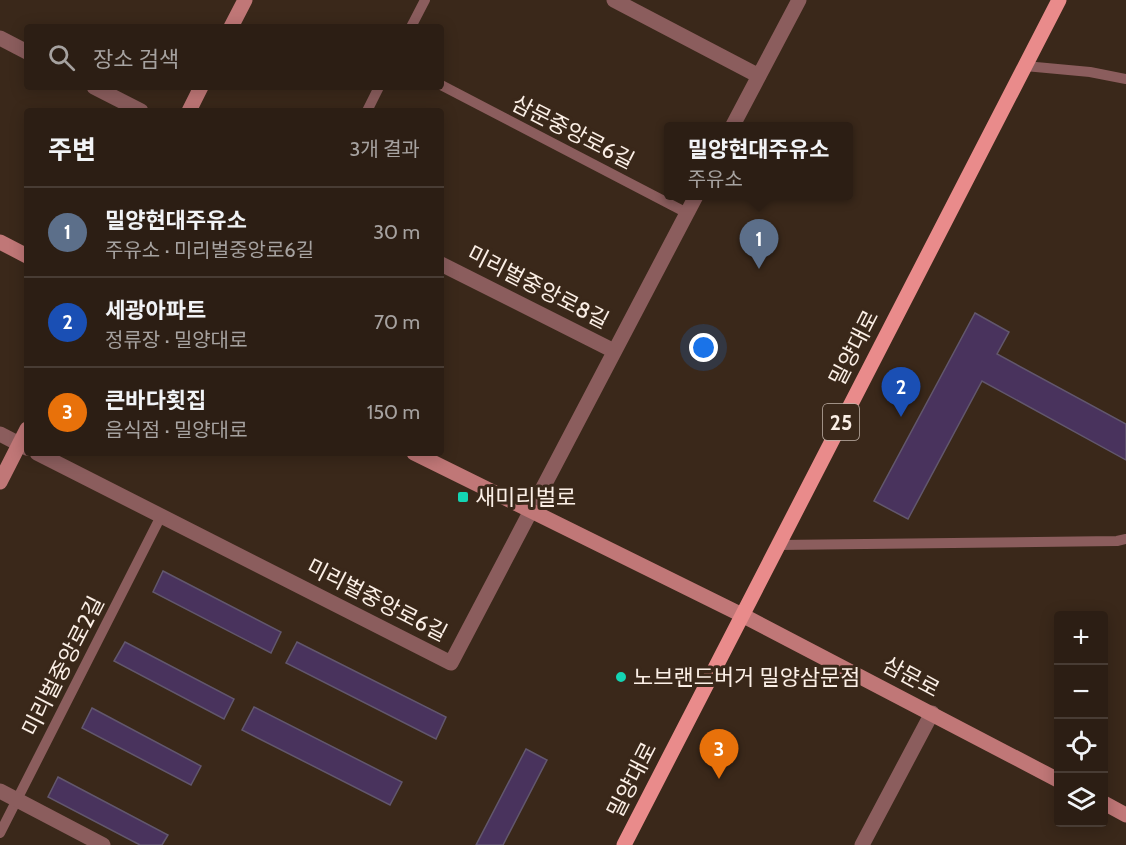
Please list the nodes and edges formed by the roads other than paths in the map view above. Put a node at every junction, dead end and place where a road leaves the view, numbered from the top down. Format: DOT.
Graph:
graph roads {
  1 [pos="245,0"];
  2 [pos="425,0"];
  3 [pos="614,0"];
  4 [pos="799,0"];
  5 [pos="1059,0"];
  6 [pos="233,24"];
  7 [pos="413,24"];
  8 [pos="0,38"];
  9 [pos="24,50"];
  10 [pos="1025,66"];
  11 [pos="759,76"];
  12 [pos="1126,79"];
  13 [pos="444,87"];
  14 [pos="100,90"];
  15 [pos="200,90"];
  16 [pos="378,90"];
  17 [pos="135,108"];
  18 [pos="190,108"];
  19 [pos="369,108"];
  20 [pos="734,122"];
  21 [pos="694,200"];
  22 [pos="687,213"];
  23 [pos="0,242"];
  24 [pos="24,254"];
  25 [pos="444,266"];
  26 [pos="614,351"];
  27 [pos="0,434"];
  28 [pos="23,446"];
  29 [pos="43,456"];
  30 [pos="420,456"];
  31 [pos="0,482"];
  32 [pos="530,512"];
  33 [pos="161,516"];
  34 [pos="1126,539"];
  35 [pos="778,545"];
  36 [pos="742,615"];
  37 [pos="932,713"];
  38 [pos="1054,777"];
  39 [pos="0,791"];
  40 [pos="17,800"];
  41 [pos="1108,805"];
  42 [pos="1126,815"];
  43 [pos="0,833"];
  44 [pos="103,845"];
  45 [pos="624,845"];
  46 [pos="862,845"];
  1 -- 6 [label="street"];
  2 -- 7 [label="lane"];
  3 -- 11 [label="street"];
  4 -- 11 [label="street"];
  5 -- 10 [label="main road, 밀양대로 / 25"];
  8 -- 9 [label="street"];
  10 -- 12 [label="lane"];
  10 -- 35 [label="main road, 밀양대로 / 25"];
  11 -- 20 [label="street"];
  13 -- 22 [label="lane, 삼문중앙로6길"];
  14 -- 17 [label="street"];
  15 -- 18 [label="street"];
  16 -- 19 [label="lane"];
  21 -- 22 [label="street, 미리벌중앙로6길"];
  22 -- 26 [label="street, 미리벌중앙로6길"];
  23 -- 24 [label="street"];
  25 -- 26 [label="street, 미리벌중앙로8길"];
  26 -- 32 [label="street, 미리벌중앙로6길"];
  27 -- 28 [label="street"];
  28 -- 31 [label="street"];
  29 -- 33 [label="street, 미리벌중앙로6길"];
  30 -- 32 [label="street"];
  32 -- 33 [label="street, 미리벌중앙로6길"];
  32 -- 36 [label="street"];
  33 -- 40 [label="lane, 미리벌중앙로2길"];
  34 -- 35 [label="lane"];
  35 -- 36 [label="main road, 밀양대로 / 25"];
  36 -- 37 [label="street, 삼문로"];
  36 -- 45 [label="main road, 밀양대로 / 25"];
  37 -- 38 [label="street, 삼문로"];
  37 -- 46 [label="street"];
  39 -- 40 [label="street"];
  40 -- 43 [label="lane, 미리벌중앙로2길"];
  40 -- 44 [label="street"];
  41 -- 42 [label="street"];
}
